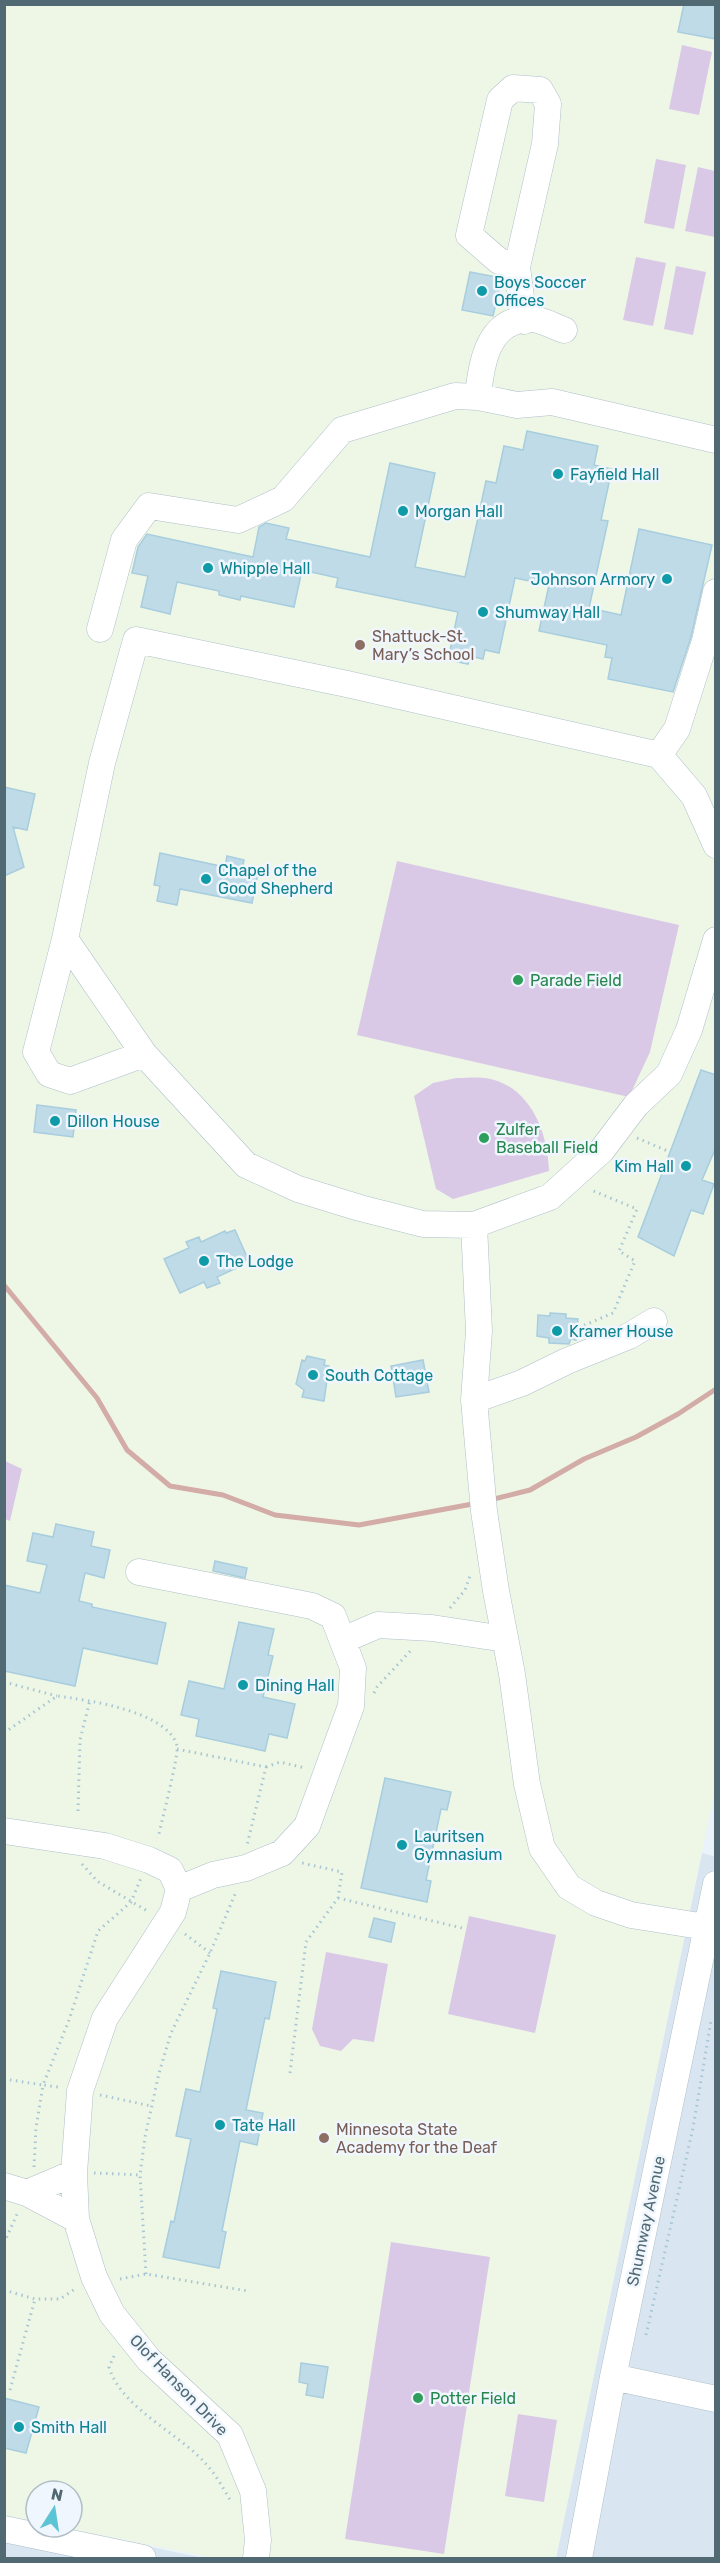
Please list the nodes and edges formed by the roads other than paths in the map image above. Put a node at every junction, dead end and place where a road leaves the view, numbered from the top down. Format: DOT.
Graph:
graph roads {
  1 [pos="517,267"];
  2 [pos="524,321"];
  3 [pos="564,330"];
  4 [pos="478,397"];
  5 [pos="716,440"];
  6 [pos="716,592"];
  7 [pos="99,628"];
  8 [pos="659,755"];
  9 [pos="716,845"];
  10 [pos="65,939"];
  11 [pos="716,940"];
  12 [pos="144,1054"];
  13 [pos="474,1225"];
  14 [pos="654,1321"];
  15 [pos="474,1400"];
  16 [pos="140,1572"];
  17 [pos="505,1639"];
  18 [pos="343,1640"];
  19 [pos="4,1831"];
  20 [pos="716,1884"];
  21 [pos="179,1889"];
  22 [pos="706,1927"];
  23 [pos="74,2173"];
  24 [pos="16,2190"];
  25 [pos="76,2219"];
  26 [pos="613,2377"];
  27 [pos="716,2399"];
  28 [pos="4,2529"];
  29 [pos="143,2559"];
  30 [pos="256,2559"];
  31 [pos="579,2559"];
  1 -- 1 [label="street"];
  1 -- 2 [label="street"];
  2 -- 3 [label="street"];
  2 -- 4 [label="street"];
  4 -- 5 [label="street"];
  4 -- 7 [label="street"];
  6 -- 8 [label="street"];
  8 -- 9 [label="street"];
  8 -- 10 [label="street"];
  10 -- 12 [label="street"];
  10 -- 12 [label="street"];
  11 -- 13 [label="street"];
  12 -- 13 [label="street"];
  13 -- 15 [label="street"];
  14 -- 15 [label="street"];
  15 -- 17 [label="street"];
  16 -- 18 [label="street"];
  17 -- 18 [label="street"];
  17 -- 22 [label="street"];
  18 -- 21 [label="street"];
  19 -- 21 [label="street"];
  20 -- 22 [label="street, Shumway Avenue"];
  21 -- 23 [label="street, Olof Hanson Drive"];
  22 -- 26 [label="street, Shumway Avenue"];
  23 -- 24 [label="street"];
  23 -- 25 [label="street, Olof Hanson Drive"];
  24 -- 25 [label="street"];
  25 -- 30 [label="street, Olof Hanson Drive"];
  26 -- 27 [label="street"];
  26 -- 31 [label="street, Shumway Avenue"];
  28 -- 29 [label="street"];
}
